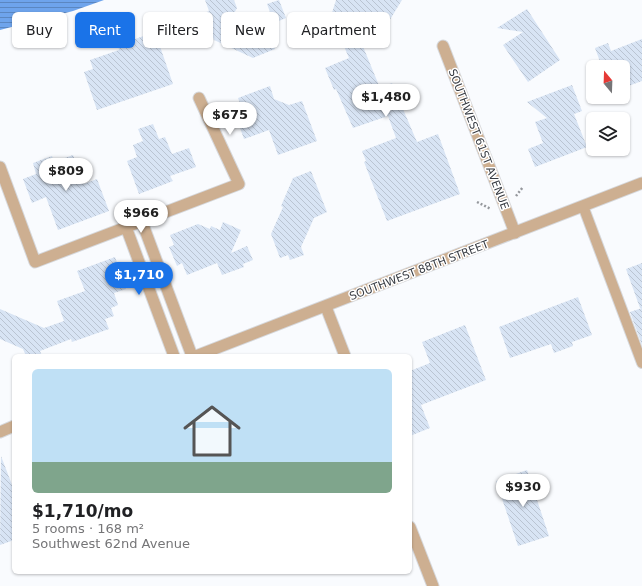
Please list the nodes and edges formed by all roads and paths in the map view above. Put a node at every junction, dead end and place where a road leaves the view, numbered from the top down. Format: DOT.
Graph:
graph roads {
  1 [pos="443,46"];
  2 [pos="199,98"];
  3 [pos="0,167"];
  4 [pos="642,183"];
  5 [pos="523,188"];
  6 [pos="477,202"];
  7 [pos="512,202"];
  8 [pos="582,206"];
  9 [pos="491,209"];
  10 [pos="142,222"];
  11 [pos="126,227"];
  12 [pos="514,233"];
  13 [pos="326,307"];
  14 [pos="173,354"];
  15 [pos="191,354"];
  16 [pos="201,354"];
  17 [pos="344,354"];
  18 [pos="642,363"];
  19 [pos="12,427"];
  20 [pos="0,432"];
  21 [pos="412,532"];
  22 [pos="433,586"];
  1 -- 12 [label="street, SOUTHWEST 61ST AVENUE"];
  2 -- 10 [label="street"];
  3 -- 11 [label="street"];
  4 -- 8 [label="street, SOUTHWEST 88TH STREET"];
  5 -- 7 [label="path"];
  6 -- 9 [label="path"];
  8 -- 12 [label="street, SOUTHWEST 88TH STREET"];
  8 -- 18 [label="lane"];
  10 -- 11 [label="street"];
  10 -- 15 [label="street"];
  11 -- 14 [label="street"];
  12 -- 13 [label="street, SOUTHWEST 88TH STREET"];
  13 -- 16 [label="street, SOUTHWEST 88TH STREET"];
  13 -- 17 [label="street"];
  19 -- 20 [label="street"];
  21 -- 22 [label="street"];
}
